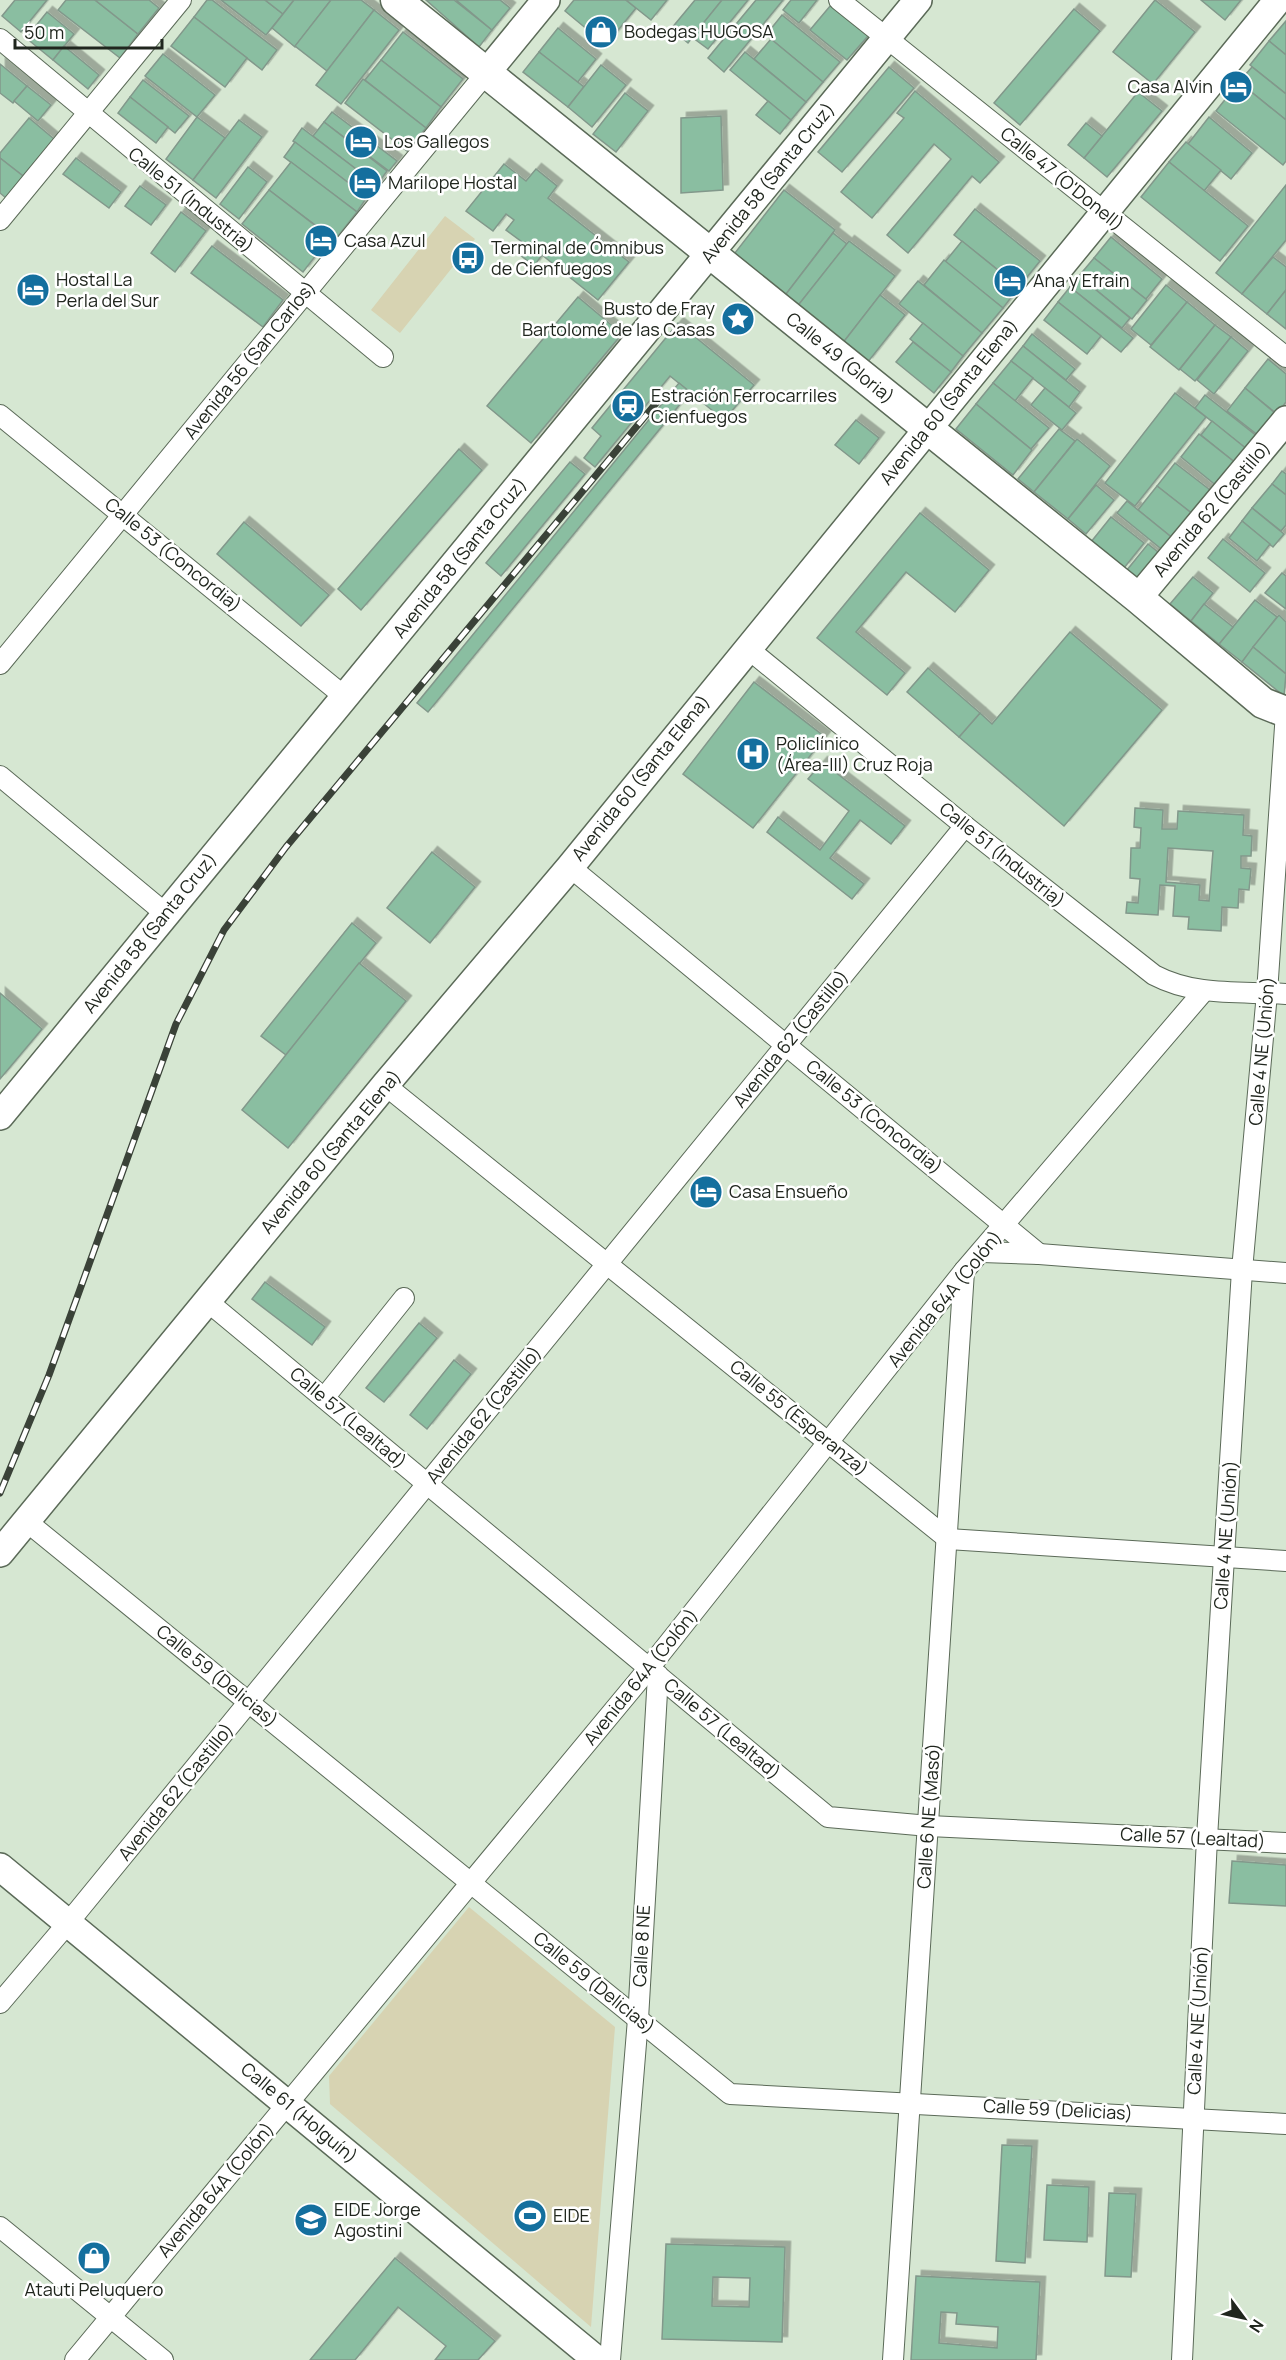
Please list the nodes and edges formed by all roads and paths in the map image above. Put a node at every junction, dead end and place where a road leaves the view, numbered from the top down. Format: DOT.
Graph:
graph roads {
  1 [pos="181,0"];
  2 [pos="396,0"];
  3 [pos="546,0"];
  4 [pos="838,0"];
  5 [pos="918,0"];
  6 [pos="1278,0"];
  7 [pos="0,39"];
  8 [pos="887,39"];
  9 [pos="487,72"];
  10 [pos="87,114"];
  11 [pos="1104,213"];
  12 [pos="0,220"];
  13 [pos="711,253"];
  14 [pos="304,293"];
  15 [pos="383,357"];
  16 [pos="1286,357"];
  17 [pos="0,415"];
  18 [pos="1286,420"];
  19 [pos="927,429"];
  20 [pos="123,513"];
  21 [pos="1138,598"];
  22 [pos="746,647"];
  23 [pos="0,664"];
  24 [pos="345,697"];
  25 [pos="1286,712"];
  26 [pos="0,776"];
  27 [pos="965,826"];
  28 [pos="570,867"];
  29 [pos="166,914"];
  30 [pos="1203,992"];
  31 [pos="1277,993"];
  32 [pos="786,1045"];
  33 [pos="385,1085"];
  34 [pos="0,1116"];
  35 [pos="1006,1225"];
  36 [pos="982,1252"];
  37 [pos="1039,1254"];
  38 [pos="607,1264"];
  39 [pos="1242,1270"];
  40 [pos="964,1271"];
  41 [pos="1286,1273"];
  42 [pos="404,1298"];
  43 [pos="207,1301"];
  44 [pos="324,1398"];
  45 [pos="830,1443"];
  46 [pos="427,1484"];
  47 [pos="26,1521"];
  48 [pos="948,1539"];
  49 [pos="0,1553"];
  50 [pos="1224,1557"];
  51 [pos="1286,1561"];
  52 [pos="654,1672"];
  53 [pos="249,1702"];
  54 [pos="929,1826"];
  55 [pos="1207,1838"];
  56 [pos="1286,1843"];
  57 [pos="0,1867"];
  58 [pos="471,1883"];
  59 [pos="68,1923"];
  60 [pos="0,2003"];
  61 [pos="638,2019"];
  62 [pos="910,2103"];
  63 [pos="287,2104"];
  64 [pos="1193,2117"];
  65 [pos="1286,2124"];
  66 [pos="0,2227"];
  67 [pos="111,2316"];
  68 [pos="75,2360"];
  69 [pos="163,2360"];
  70 [pos="597,2360"];
  71 [pos="610,2360"];
  72 [pos="893,2360"];
  73 [pos="1182,2360"];
  1 -- 10 [label="street"];
  2 -- 9 [label="main road, Calle 49 (Gloria)"];
  3 -- 9 [label="street, Avenida 56 (San Carlos)"];
  4 -- 8 [label="street, Calle 47 (O'Donell)"];
  5 -- 8 [label="street, Avenida 58 (Santa Cruz)"];
  6 -- 11 [label="street, Avenida 60 (Santa Elena)"];
  7 -- 10 [label="street, Calle 51 (Industria)"];
  8 -- 11 [label="street, Calle 47 (O'Donell)"];
  8 -- 13 [label="street, Avenida 58 (Santa Cruz)"];
  9 -- 13 [label="main road, Calle 49 (Gloria)"];
  9 -- 14 [label="street, Avenida 56 (San Carlos)"];
  10 -- 12 [label="street"];
  10 -- 14 [label="street, Calle 51 (Industria)"];
  11 -- 16 [label="street, Calle 47 (O'Donell)"];
  11 -- 19 [label="street, Avenida 60 (Santa Elena)"];
  13 -- 19 [label="main road, Calle 49 (Gloria)"];
  13 -- 24 [label="street, Avenida 58 (Santa Cruz)"];
  14 -- 15 [label="street, Calle 51 (Industria)"];
  14 -- 20 [label="street, Avenida 56 (San Carlos)"];
  17 -- 20 [label="street, Calle 53 (Concordia)"];
  18 -- 21 [label="street, Avenida 62 (Castillo)"];
  19 -- 21 [label="main road, Calle 49 (Gloria)"];
  19 -- 22 [label="street, Avenida 60 (Santa Elena)"];
  20 -- 23 [label="street, Avenida 56 (San Carlos)"];
  20 -- 24 [label="street, Calle 53 (Concordia)"];
  21 -- 25 [label="main road, Calle 49 (Gloria)"];
  22 -- 27 [label="street, Calle 51 (Industria)"];
  22 -- 28 [label="street, Avenida 60 (Santa Elena)"];
  24 -- 29 [label="street, Avenida 58 (Santa Cruz)"];
  25 -- 31 [label="street, Calle 4 NE (Unión)"];
  26 -- 29 [label="street"];
  27 -- 30 [label="street, Calle 51 (Industria)"];
  27 -- 32 [label="street, Avenida 62 (Castillo)"];
  28 -- 32 [label="street, Calle 53 (Concordia)"];
  28 -- 33 [label="street, Avenida 60 (Santa Elena)"];
  29 -- 34 [label="street, Avenida 58 (Santa Cruz)"];
  30 -- 31 [label="street, Calle 51 (Industria)"];
  30 -- 35 [label="street, Avenida 64A (Colón)"];
  31 -- 39 [label="street, Calle 4 NE (Unión)"];
  32 -- 35 [label="street, Calle 53 (Concordia)"];
  32 -- 38 [label="street, Avenida 62 (Castillo)"];
  33 -- 38 [label="street, Calle 55 (Esperanza)"];
  33 -- 43 [label="street, Avenida 60 (Santa Elena)"];
  35 -- 36 [label="street, Avenida 64A (Colón)"];
  35 -- 37 [label="street, Calle 53 (Concordia)"];
  36 -- 37 [label="street"];
  36 -- 40 [label="street, Avenida 64A (Colón)"];
  37 -- 39 [label="street"];
  38 -- 45 [label="street, Calle 55 (Esperanza)"];
  38 -- 46 [label="street, Avenida 62 (Castillo)"];
  39 -- 41 [label="street"];
  39 -- 50 [label="street, Calle 4 NE (Unión)"];
  40 -- 45 [label="street, Avenida 64A (Colón)"];
  40 -- 48 [label="street, Calle 6 NE (Masó)"];
  42 -- 44 [label="street"];
  43 -- 44 [label="street, Calle 57 (Lealtad)"];
  43 -- 47 [label="street, Avenida 60 (Santa Elena)"];
  44 -- 46 [label="street, Calle 57 (Lealtad)"];
  45 -- 48 [label="street, Calle 55 (Esperanza)"];
  45 -- 52 [label="street, Avenida 64A (Colón)"];
  46 -- 52 [label="street, Calle 57 (Lealtad)"];
  46 -- 53 [label="street, Avenida 62 (Castillo)"];
  47 -- 49 [label="street, Avenida 60 (Santa Elena)"];
  47 -- 53 [label="street, Calle 59 (Delicias)"];
  48 -- 50 [label="street"];
  48 -- 54 [label="street, Calle 6 NE (Masó)"];
  50 -- 51 [label="street"];
  50 -- 55 [label="street, Calle 4 NE (Unión)"];
  52 -- 54 [label="street, Calle 57 (Lealtad)"];
  52 -- 58 [label="street, Avenida 64A (Colón)"];
  52 -- 61 [label="street, Calle 8 NE"];
  53 -- 58 [label="street, Calle 59 (Delicias)"];
  53 -- 59 [label="street, Avenida 62 (Castillo)"];
  54 -- 55 [label="street, Calle 57 (Lealtad)"];
  54 -- 62 [label="street, Calle 6 NE (Masó)"];
  55 -- 56 [label="street, Calle 57 (Lealtad)"];
  55 -- 64 [label="street, Calle 4 NE (Unión)"];
  57 -- 59 [label="street, Calle 61 (Holguín)"];
  58 -- 61 [label="street, Calle 59 (Delicias)"];
  58 -- 63 [label="street, Avenida 64A (Colón)"];
  59 -- 60 [label="street, Avenida 62 (Castillo)"];
  59 -- 63 [label="street, Calle 61 (Holguín)"];
  61 -- 62 [label="street, Calle 59 (Delicias)"];
  61 -- 71 [label="street, Calle 8 NE"];
  62 -- 64 [label="street, Calle 59 (Delicias)"];
  62 -- 72 [label="street, Calle 6 NE (Masó)"];
  63 -- 67 [label="street, Avenida 64A (Colón)"];
  63 -- 70 [label="street, Calle 61 (Holguín)"];
  64 -- 65 [label="street, Calle 59 (Delicias)"];
  64 -- 73 [label="street, Calle 4 NE (Unión)"];
  66 -- 67 [label="street"];
  67 -- 68 [label="street, Avenida 64A (Colón)"];
  67 -- 69 [label="street"];
}
